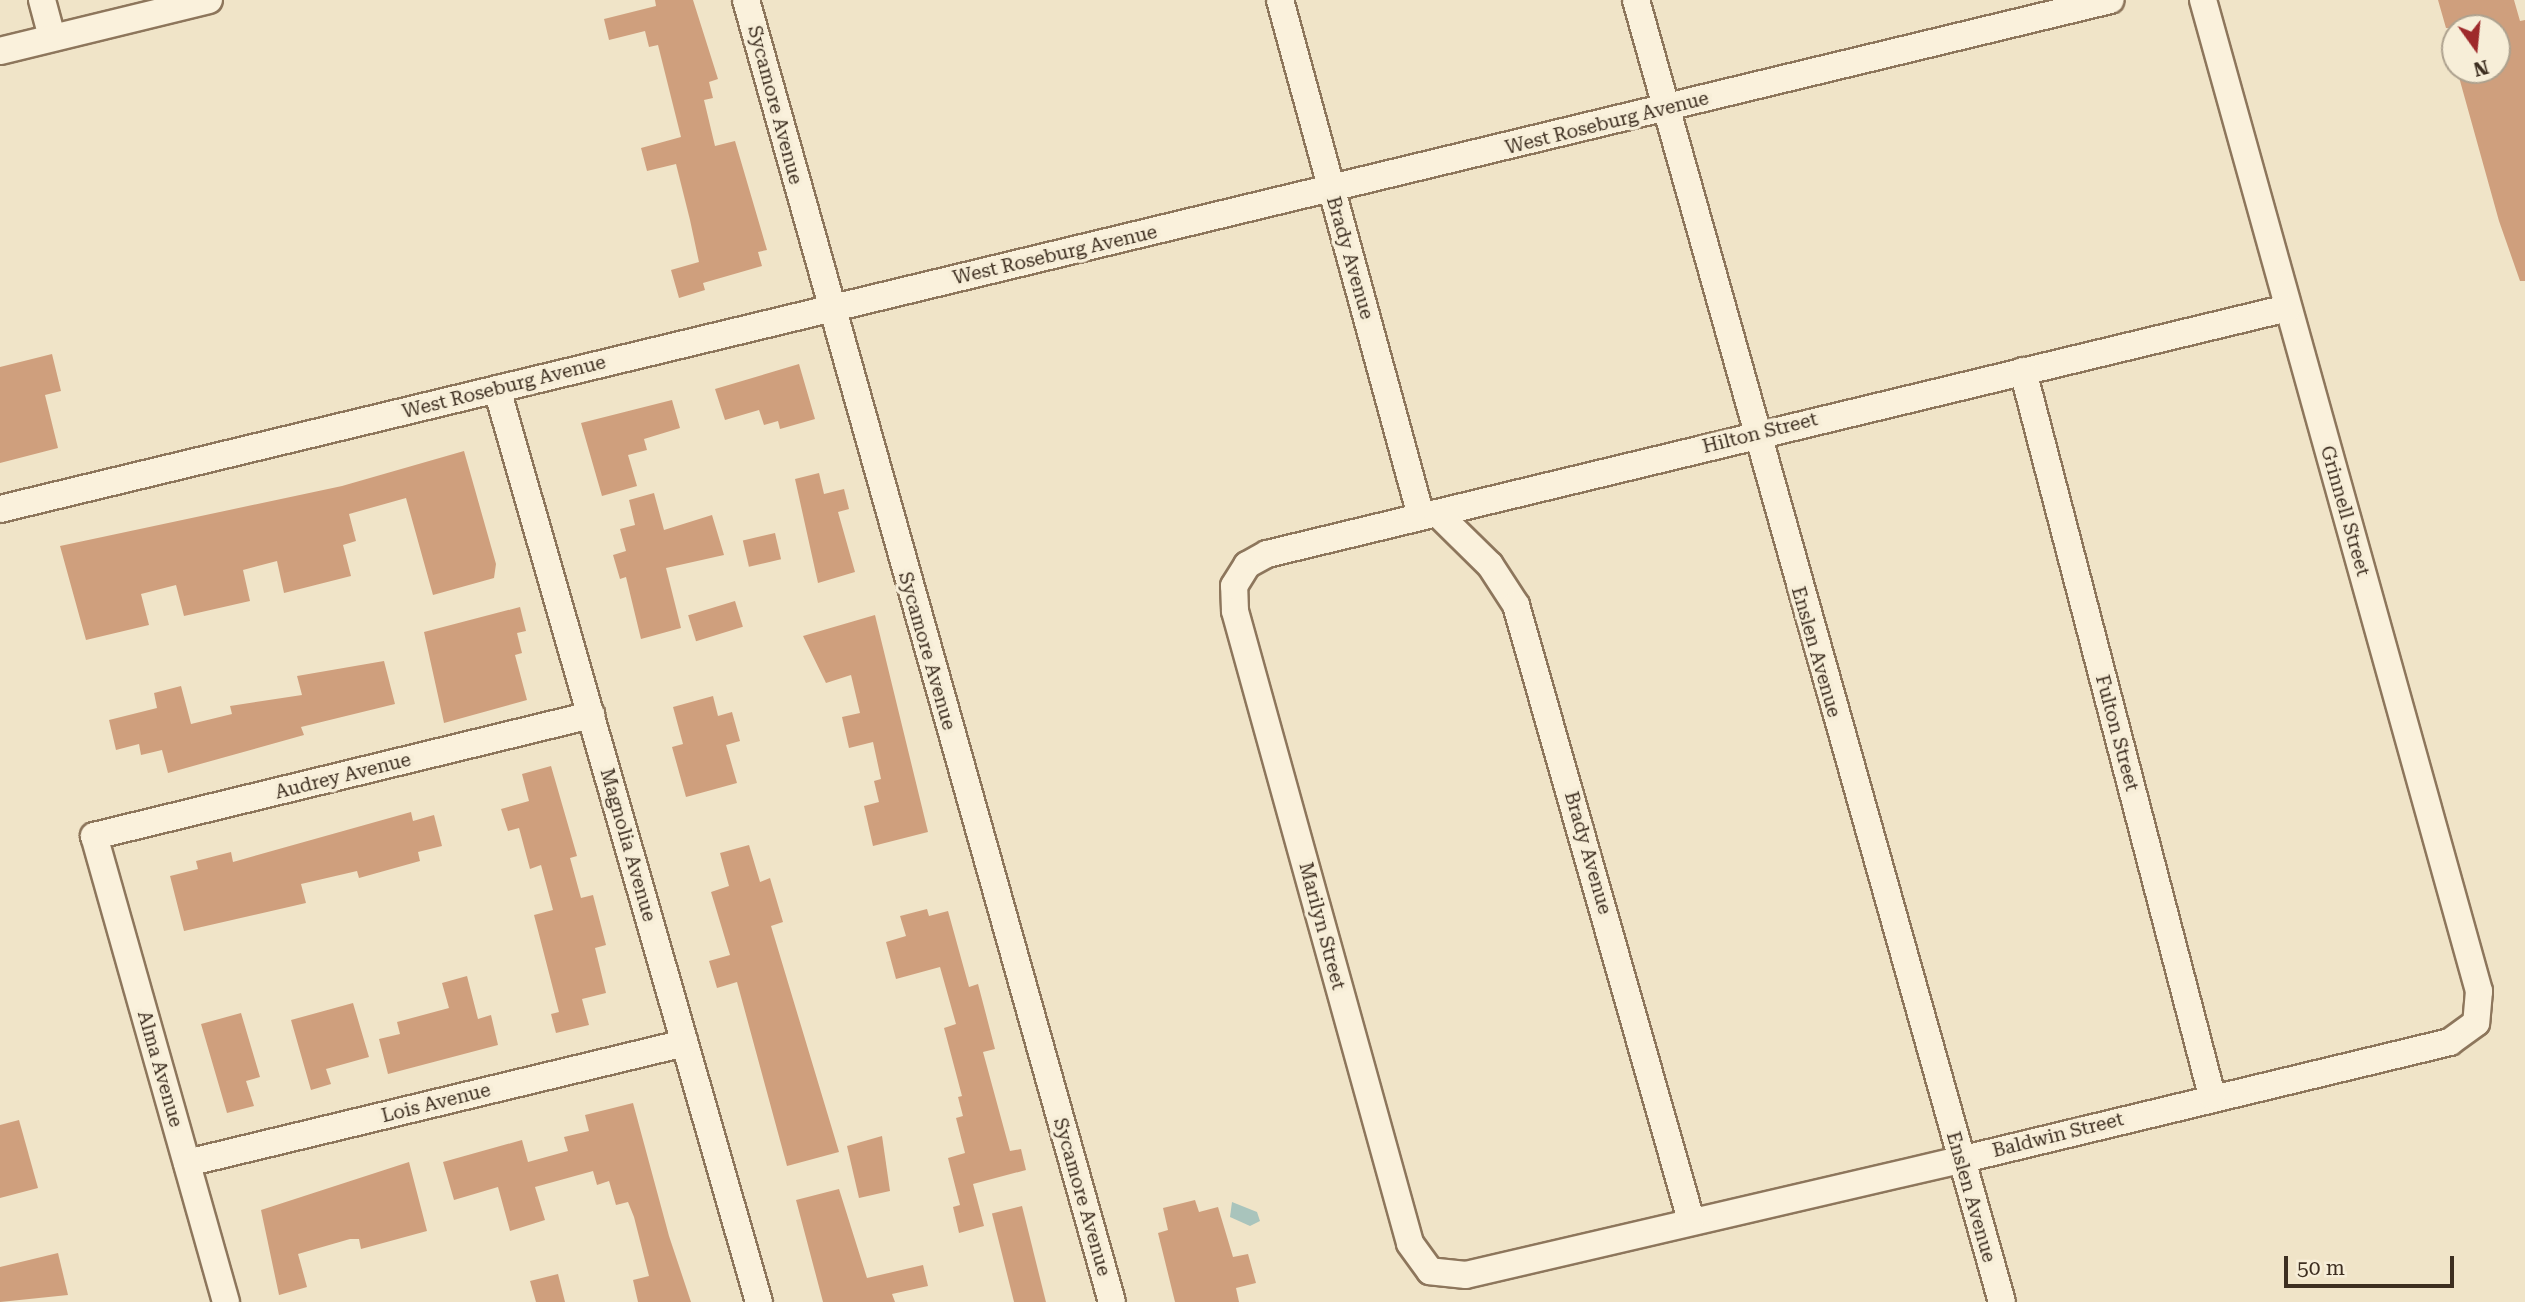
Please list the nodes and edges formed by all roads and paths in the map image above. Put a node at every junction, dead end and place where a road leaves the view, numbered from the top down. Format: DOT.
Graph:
graph roads {
  1 [pos="42,0"];
  2 [pos="209,0"];
  3 [pos="746,0"];
  4 [pos="1280,0"];
  5 [pos="1636,0"];
  6 [pos="2110,0"];
  7 [pos="2203,0"];
  8 [pos="52,38"];
  9 [pos="0,51"];
  10 [pos="1664,110"];
  11 [pos="1331,189"];
  12 [pos="2288,307"];
  13 [pos="830,309"];
  14 [pos="2023,370"];
  15 [pos="498,389"];
  16 [pos="1754,434"];
  17 [pos="0,509"];
  18 [pos="1429,514"];
  19 [pos="1239,575"];
  20 [pos="591,715"];
  21 [pos="94,836"];
  22 [pos="2476,1023"];
  23 [pos="685,1043"];
  24 [pos="2211,1096"];
  25 [pos="1960,1160"];
  26 [pos="187,1163"];
  27 [pos="1690,1220"];
  28 [pos="1430,1270"];
  29 [pos="226,1302"];
  30 [pos="759,1302"];
  31 [pos="1112,1302"];
  32 [pos="2002,1302"];
  1 -- 8 [label="street"];
  2 -- 8 [label="street"];
  3 -- 13 [label="street, Sycamore Avenue"];
  4 -- 11 [label="street, Brady Avenue"];
  5 -- 10 [label="street, Enslen Avenue"];
  6 -- 10 [label="street, West Roseburg Avenue"];
  7 -- 12 [label="street, Grinnell Street"];
  8 -- 9 [label="street"];
  10 -- 11 [label="street, West Roseburg Avenue"];
  10 -- 16 [label="street, Enslen Avenue"];
  11 -- 13 [label="street, West Roseburg Avenue"];
  11 -- 18 [label="street, Brady Avenue"];
  12 -- 14 [label="street, Hilton Street"];
  12 -- 22 [label="street, Grinnell Street"];
  13 -- 15 [label="street, West Roseburg Avenue"];
  13 -- 31 [label="street, Sycamore Avenue"];
  14 -- 16 [label="street, Hilton Street"];
  14 -- 24 [label="street, Fulton Street"];
  15 -- 17 [label="street, West Roseburg Avenue"];
  15 -- 20 [label="street, Magnolia Avenue"];
  16 -- 18 [label="street, Hilton Street"];
  16 -- 25 [label="street, Enslen Avenue"];
  18 -- 19 [label="street, Hilton Street"];
  18 -- 27 [label="street, Brady Avenue"];
  19 -- 28 [label="street, Marilyn Street"];
  20 -- 21 [label="street, Audrey Avenue"];
  20 -- 23 [label="street, Magnolia Avenue"];
  21 -- 26 [label="street, Alma Avenue"];
  22 -- 24 [label="street, Baldwin Street"];
  23 -- 26 [label="street, Lois Avenue"];
  23 -- 30 [label="street, Magnolia Avenue"];
  24 -- 25 [label="street, Baldwin Street"];
  25 -- 27 [label="street, Baldwin Street"];
  25 -- 32 [label="street, Enslen Avenue"];
  26 -- 29 [label="street, Alma Avenue"];
  27 -- 28 [label="street, Baldwin Street"];
}
